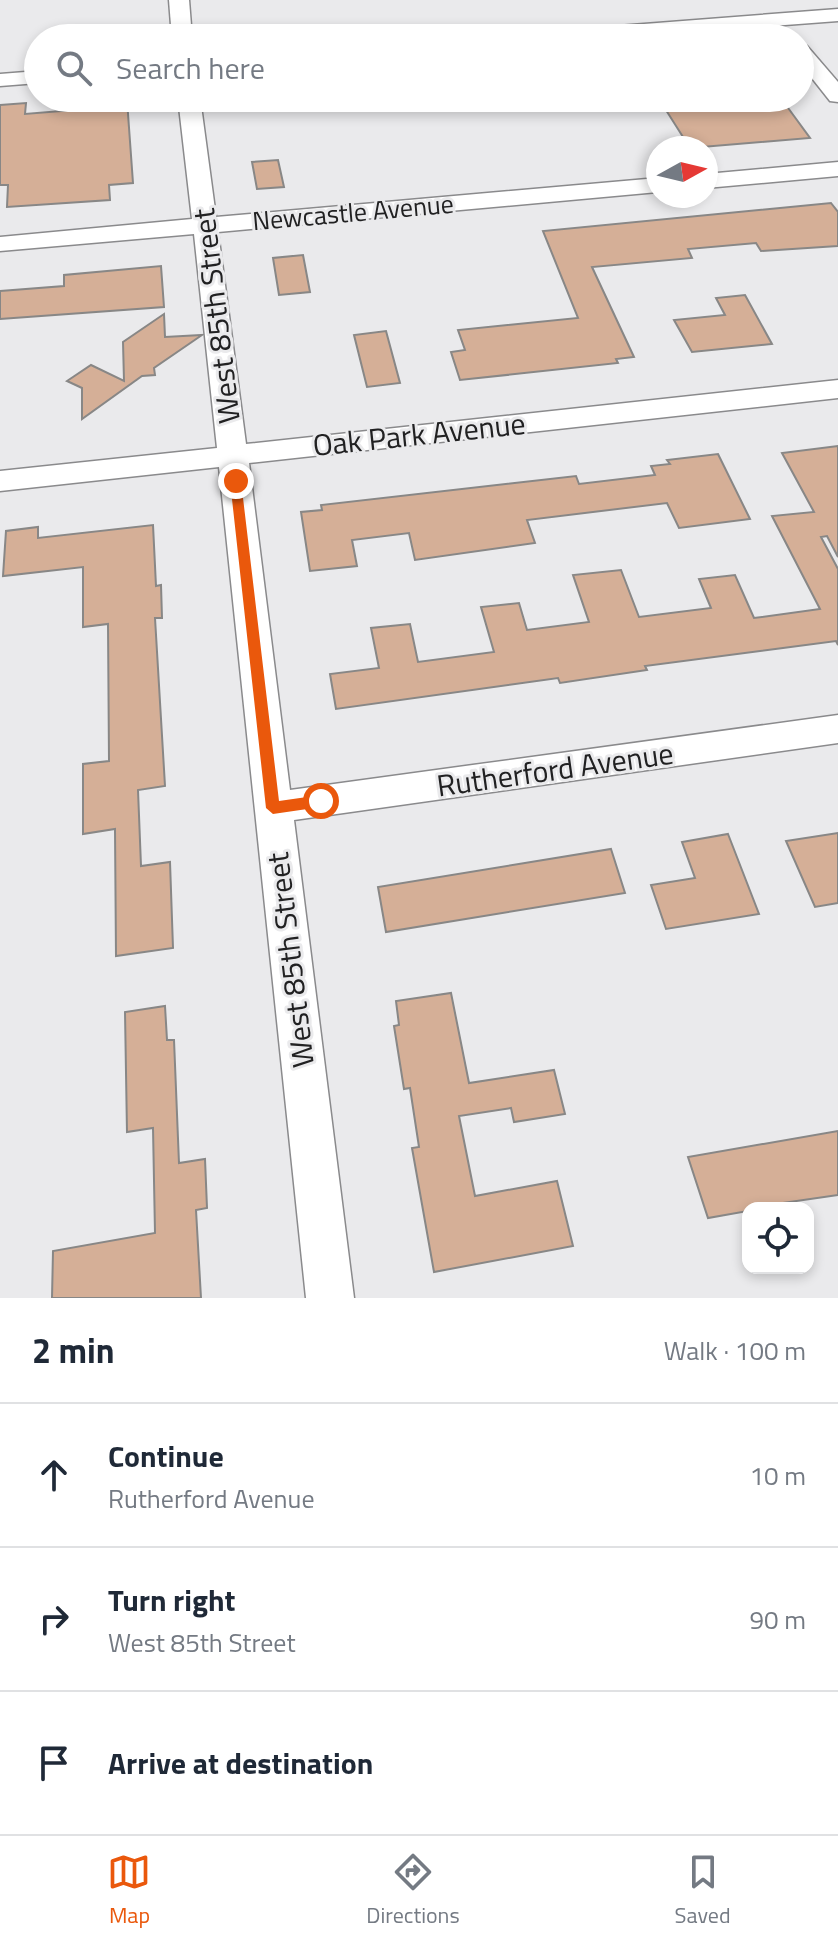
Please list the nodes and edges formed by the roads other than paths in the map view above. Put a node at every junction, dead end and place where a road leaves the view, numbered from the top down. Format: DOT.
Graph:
graph roads {
  1 [pos="179,0"];
  2 [pos="760,0"];
  3 [pos="838,15"];
  4 [pos="775,19"];
  5 [pos="181,24"];
  6 [pos="713,24"];
  7 [pos="779,24"];
  8 [pos="814,67"];
  9 [pos="24,78"];
  10 [pos="0,80"];
  11 [pos="838,96"];
  12 [pos="191,112"];
  13 [pos="838,169"];
  14 [pos="718,180"];
  15 [pos="646,186"];
  16 [pos="205,226"];
  17 [pos="0,244"];
  18 [pos="838,389"];
  19 [pos="232,454"];
  20 [pos="0,481"];
  21 [pos="838,729"];
  22 [pos="273,808"];
  23 [pos="330,1298"];
  1 -- 5 [label="street"];
  2 -- 4 [label="street"];
  3 -- 4 [label="street"];
  4 -- 6 [label="street"];
  4 -- 7 [label="street"];
  8 -- 11 [label="street"];
  9 -- 10 [label="street"];
  12 -- 16 [label="street, West 85th Street"];
  13 -- 14 [label="street"];
  15 -- 16 [label="street, Newcastle Avenue"];
  16 -- 17 [label="street, Newcastle Avenue"];
  16 -- 19 [label="street, West 85th Street"];
  18 -- 19 [label="street, Oak Park Avenue"];
  19 -- 20 [label="street, Oak Park Avenue"];
  19 -- 22 [label="street, West 85th Street"];
  21 -- 22 [label="street, Rutherford Avenue"];
  22 -- 23 [label="street, West 85th Street"];
}
